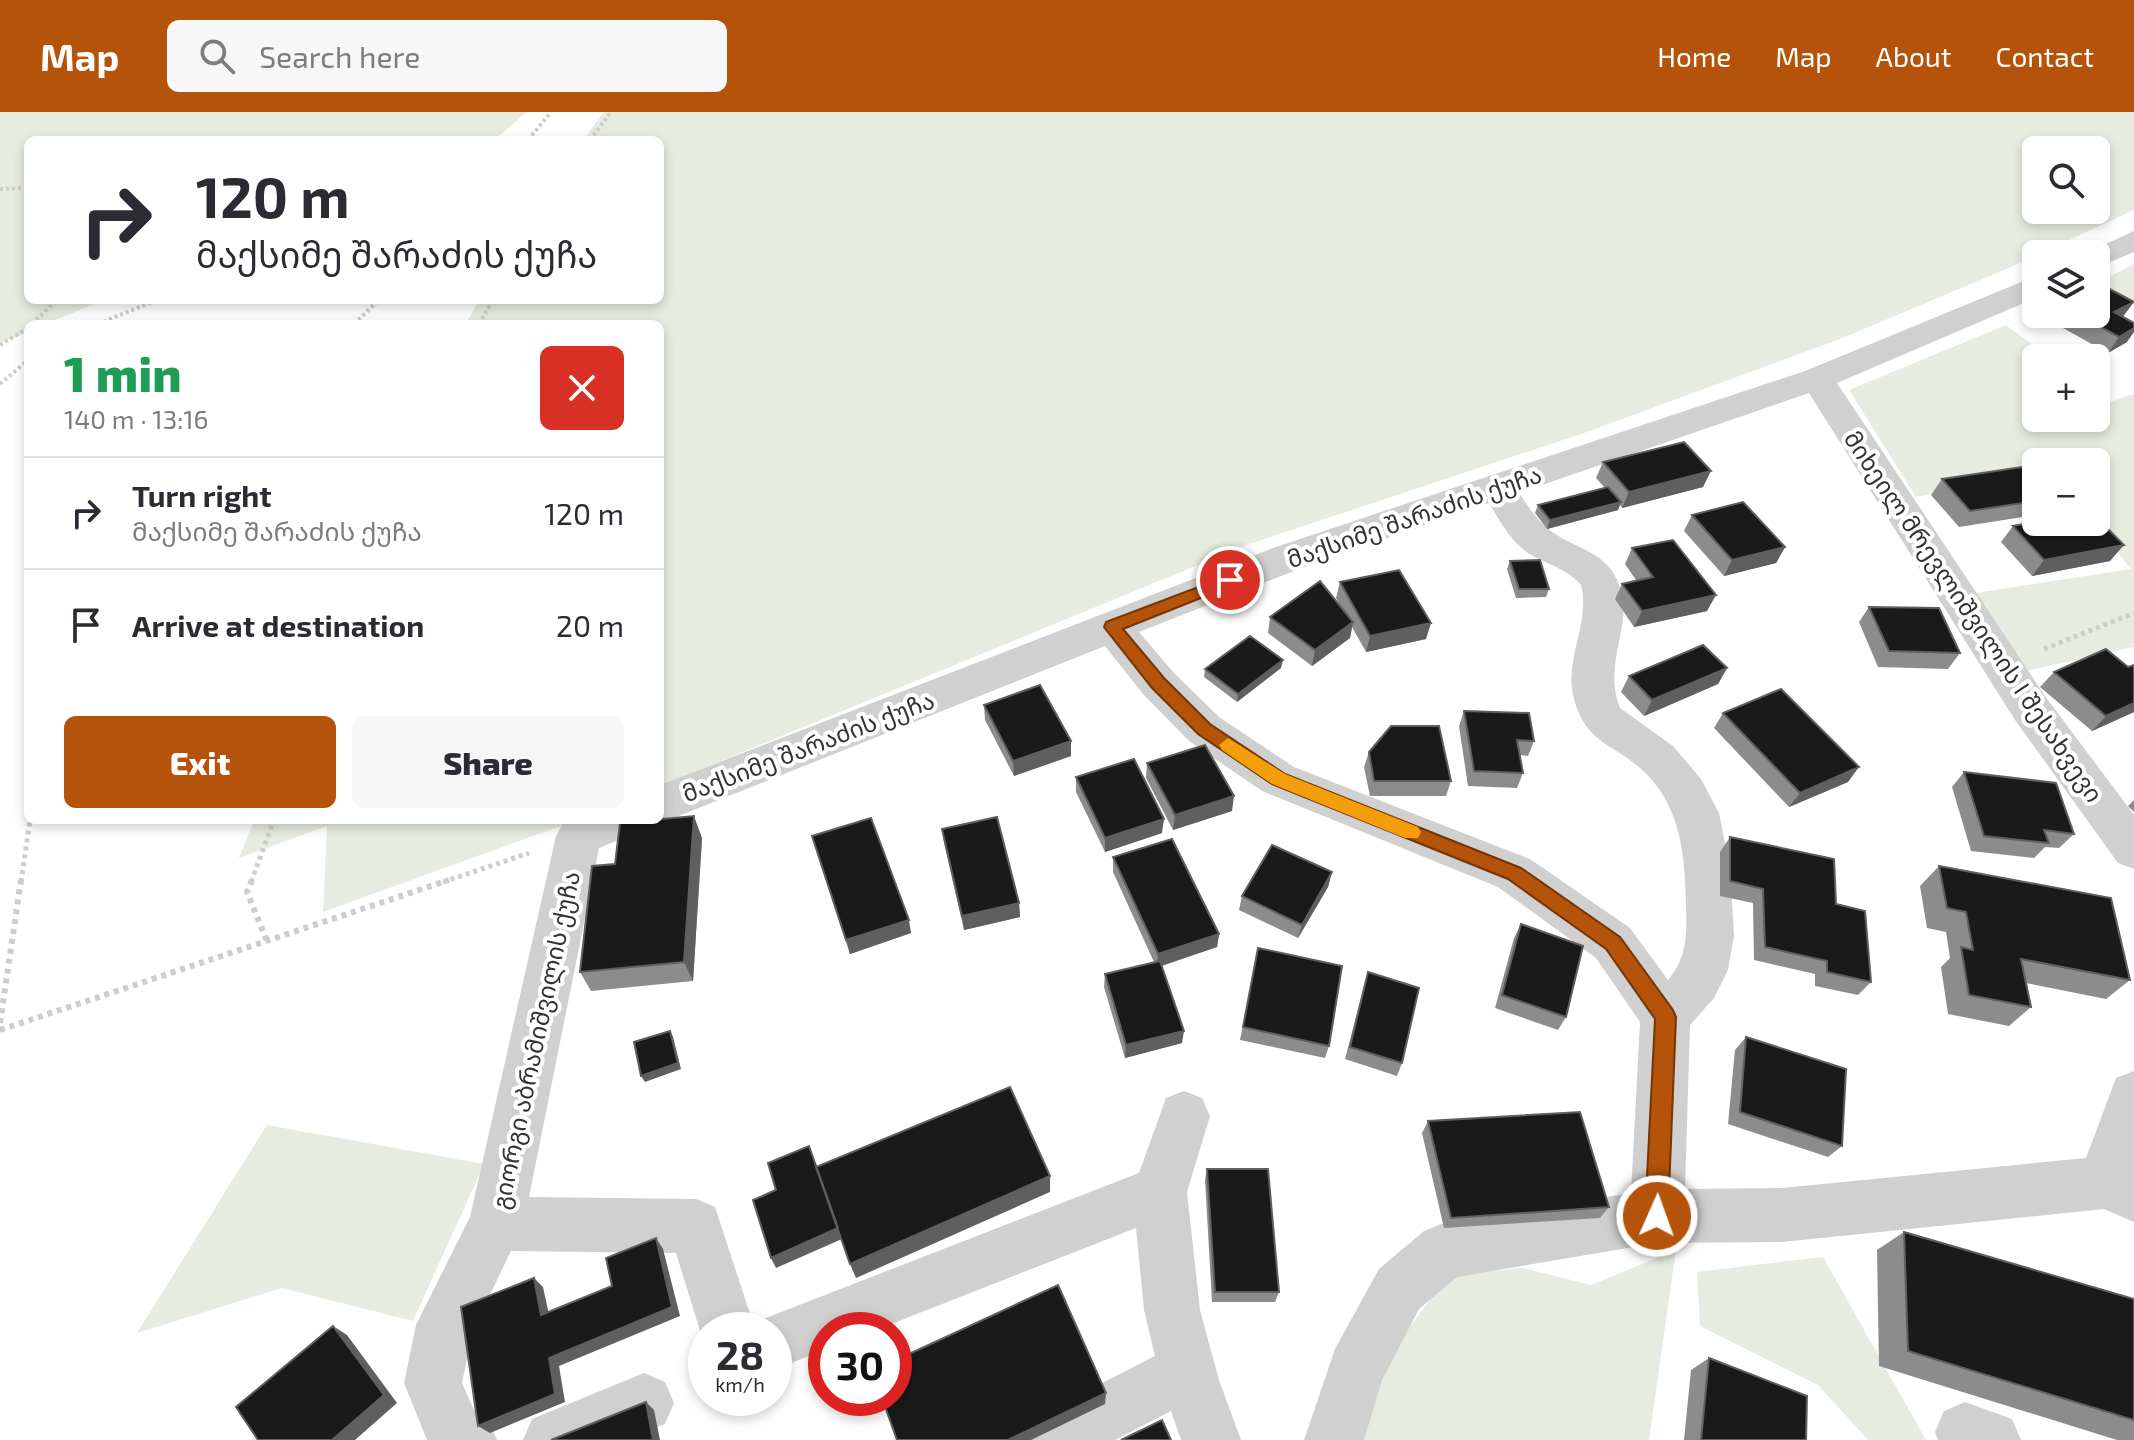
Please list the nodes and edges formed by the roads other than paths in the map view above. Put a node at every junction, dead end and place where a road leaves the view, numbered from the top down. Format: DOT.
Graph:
graph roads {
  1 [pos="2134,240"];
  2 [pos="2110,252"];
  3 [pos="2022,292"];
  4 [pos="1817,379"];
  5 [pos="1497,487"];
  6 [pos="1112,627"];
  7 [pos="664,802"];
  8 [pos="600,828"];
  9 [pos="2134,850"];
  10 [pos="1665,1017"];
  11 [pos="2134,1095"];
  12 [pos="1184,1116"];
  13 [pos="2119,1189"];
  14 [pos="1160,1192"];
  15 [pos="1657,1216"];
  16 [pos="496,1224"];
  17 [pos="721,1312"];
  18 [pos="792,1334"];
  19 [pos="1187,1371"];
  20 [pos="644,1403"];
  21 [pos="467,1440"];
  22 [pos="553,1440"];
  23 [pos="1053,1440"];
  24 [pos="1211,1440"];
  25 [pos="1334,1440"];
  1 -- 2 [label="street"];
  3 -- 4 [label="street, მაქსიმე შარაძის ქუჩა"];
  4 -- 5 [label="street, მაქსიმე შარაძის ქუჩა"];
  4 -- 9 [label="street, მიხეილ მრევლიშვილის I შესახვევი"];
  5 -- 6 [label="street, მაქსიმე შარაძის ქუჩა"];
  5 -- 10 [label="street"];
  6 -- 7 [label="street, მაქსიმე შარაძის ქუჩა"];
  6 -- 10 [label="street"];
  8 -- 16 [label="street, გიორგი აბრამიშვილის ქუჩა"];
  10 -- 15 [label="street"];
  11 -- 13 [label="street"];
  12 -- 14 [label="street"];
  13 -- 15 [label="street"];
  14 -- 18 [label="street"];
  14 -- 19 [label="street"];
  15 -- 25 [label="street"];
  16 -- 17 [label="street, გიორგი აბრამიშვილის ქუჩა"];
  16 -- 21 [label="street"];
  19 -- 23 [label="street"];
  19 -- 24 [label="street"];
  20 -- 22 [label="street"];
}
